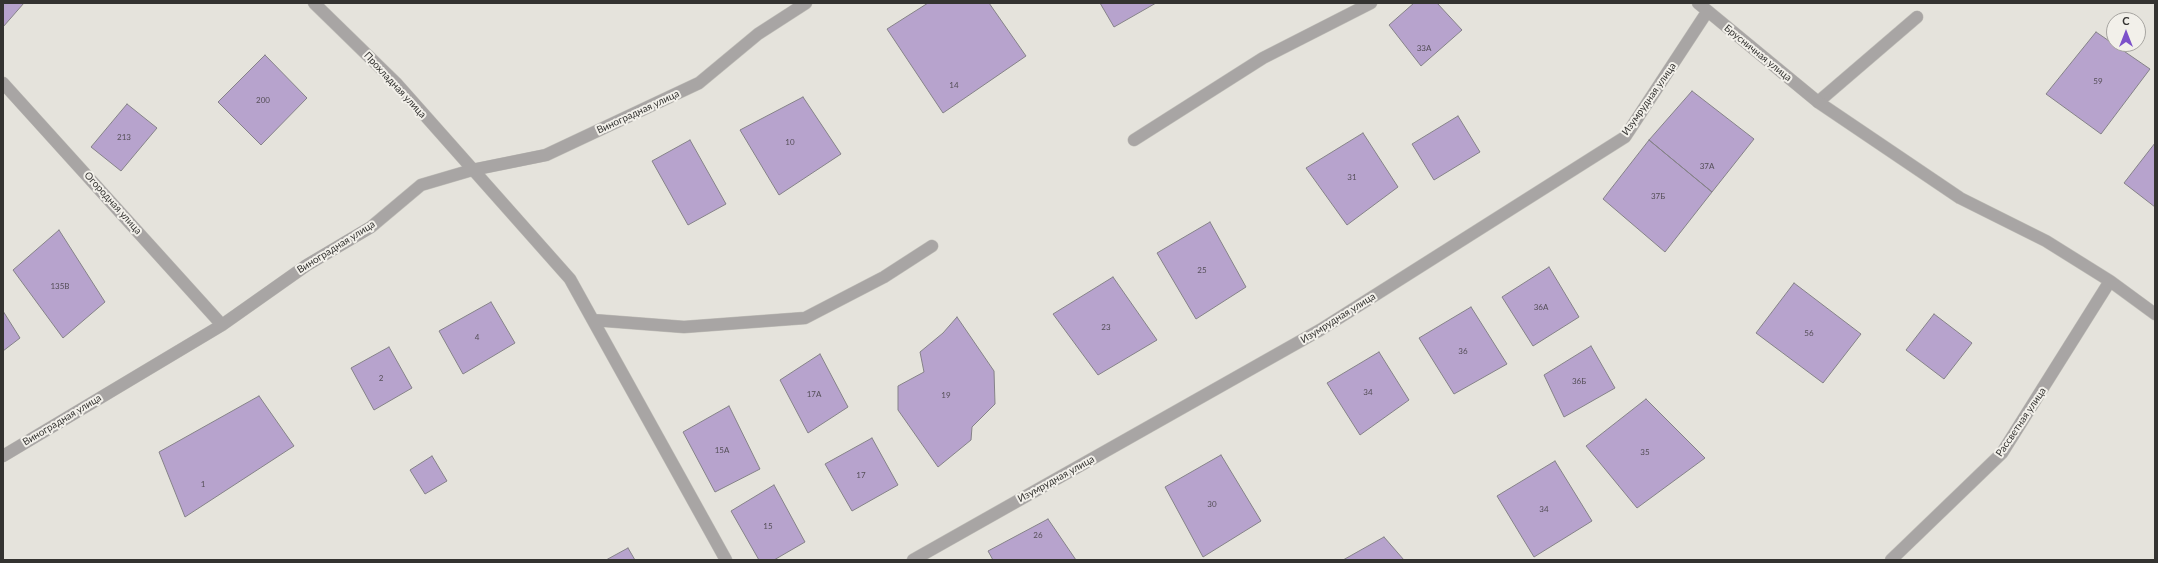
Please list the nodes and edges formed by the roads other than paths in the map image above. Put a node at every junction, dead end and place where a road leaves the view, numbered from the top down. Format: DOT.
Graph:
graph roads {
  1 [pos="314,3"];
  2 [pos="806,3"];
  3 [pos="1371,3"];
  4 [pos="1698,3"];
  5 [pos="1708,12"];
  6 [pos="1917,17"];
  7 [pos="3,83"];
  8 [pos="1818,102"];
  9 [pos="1134,140"];
  10 [pos="472,170"];
  11 [pos="932,246"];
  12 [pos="2110,281"];
  13 [pos="2155,314"];
  14 [pos="593,320"];
  15 [pos="222,325"];
  16 [pos="3,456"];
  17 [pos="726,560"];
  18 [pos="913,560"];
  19 [pos="1890,560"];
  1 -- 10 [label="street, Прохладная улица"];
  2 -- 10 [label="street, Виноградная улица"];
  3 -- 9 [label="street"];
  4 -- 5 [label="street, Брусничная улица"];
  5 -- 8 [label="street, Брусничная улица"];
  5 -- 18 [label="street, Изумрудная улица"];
  6 -- 8 [label="street"];
  7 -- 15 [label="street, Огородная улица"];
  8 -- 12 [label="street, Брусничная улица"];
  10 -- 14 [label="street, Прохладная улица"];
  10 -- 15 [label="street, Виноградная улица"];
  11 -- 14 [label="street"];
  12 -- 13 [label="street, Брусничная улица"];
  12 -- 19 [label="street, Рассветная улица"];
  14 -- 17 [label="street, Прохладная улица"];
  15 -- 16 [label="street, Виноградная улица"];
}
